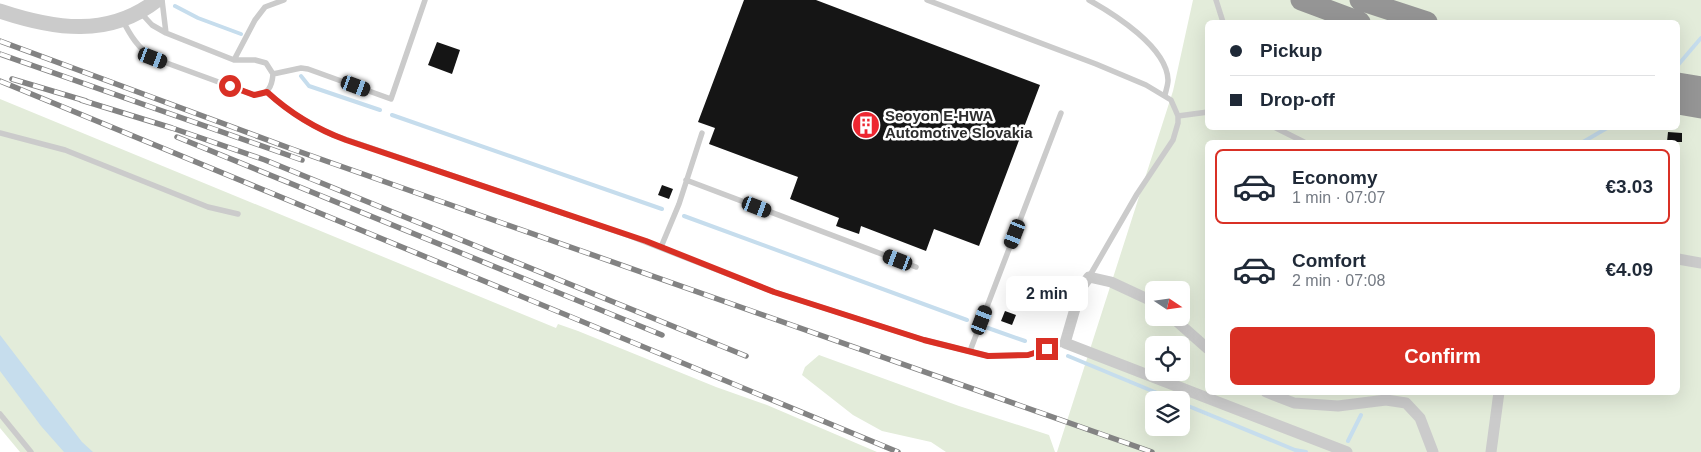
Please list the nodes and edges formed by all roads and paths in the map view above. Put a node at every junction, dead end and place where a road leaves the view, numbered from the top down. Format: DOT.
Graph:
graph roads {
  1 [pos="157,0"];
  2 [pos="162,0"];
  3 [pos="284,0"];
  4 [pos="426,0"];
  5 [pos="927,0"];
  6 [pos="1089,0"];
  7 [pos="1216,0"];
  8 [pos="1301,0"];
  9 [pos="1360,0"];
  10 [pos="0,11"];
  11 [pos="139,11"];
  12 [pos="122,19"];
  13 [pos="1222,20"];
  14 [pos="1355,20"];
  15 [pos="1421,20"];
  16 [pos="166,33"];
  17 [pos="234,60"];
  18 [pos="273,74"];
  19 [pos="1680,83"];
  20 [pos="1701,88"];
  21 [pos="267,92"];
  22 [pos="1165,95"];
  23 [pos="1680,104"];
  24 [pos="1701,108"];
  25 [pos="1205,112"];
  26 [pos="1061,113"];
  27 [pos="1178,116"];
  28 [pos="1280,130"];
  29 [pos="0,133"];
  30 [pos="702,133"];
  31 [pos="1300,140"];
  32 [pos="686,180"];
  33 [pos="238,214"];
  34 [pos="661,247"];
  35 [pos="1680,259"];
  36 [pos="1701,263"];
  37 [pos="916,267"];
  38 [pos="1089,277"];
  39 [pos="1145,298"];
  40 [pos="1183,326"];
  41 [pos="1065,343"];
  42 [pos="1205,346"];
  43 [pos="970,351"];
  44 [pos="1273,395"];
  45 [pos="1499,395"];
  46 [pos="0,414"];
  47 [pos="31,452"];
  48 [pos="1347,452"];
  49 [pos="1433,452"];
  50 [pos="1491,452"];
  1 -- 11 [label="street"];
  2 -- 16 [label="lane"];
  3 -- 17 [label="lane"];
  4 -- 18 [label="lane"];
  5 -- 22 [label="lane"];
  6 -- 22 [label="lane"];
  7 -- 13 [label="lane"];
  8 -- 14 [label="highway"];
  9 -- 15 [label="highway"];
  10 -- 12 [label="street"];
  11 -- 12 [label="street"];
  11 -- 16 [label="lane"];
  12 -- 21 [label="lane"];
  16 -- 17 [label="lane"];
  17 -- 18 [label="lane"];
  18 -- 21 [label="lane"];
  19 -- 20 [label="highway"];
  21 -- 34 [label="lane"];
  22 -- 27 [label="lane"];
  23 -- 24 [label="highway"];
  25 -- 27 [label="lane"];
  26 -- 43 [label="lane"];
  27 -- 38 [label="lane"];
  28 -- 31 [label="lane"];
  29 -- 33 [label="lane"];
  30 -- 32 [label="lane"];
  32 -- 34 [label="lane"];
  32 -- 37 [label="lane"];
  34 -- 43 [label="lane"];
  35 -- 36 [label="street"];
  38 -- 39 [label="street"];
  38 -- 41 [label="street"];
  40 -- 42 [label="street"];
  41 -- 43 [label="lane"];
  41 -- 48 [label="street"];
  44 -- 49 [label="street"];
  45 -- 50 [label="street"];
  46 -- 47 [label="lane"];
}
